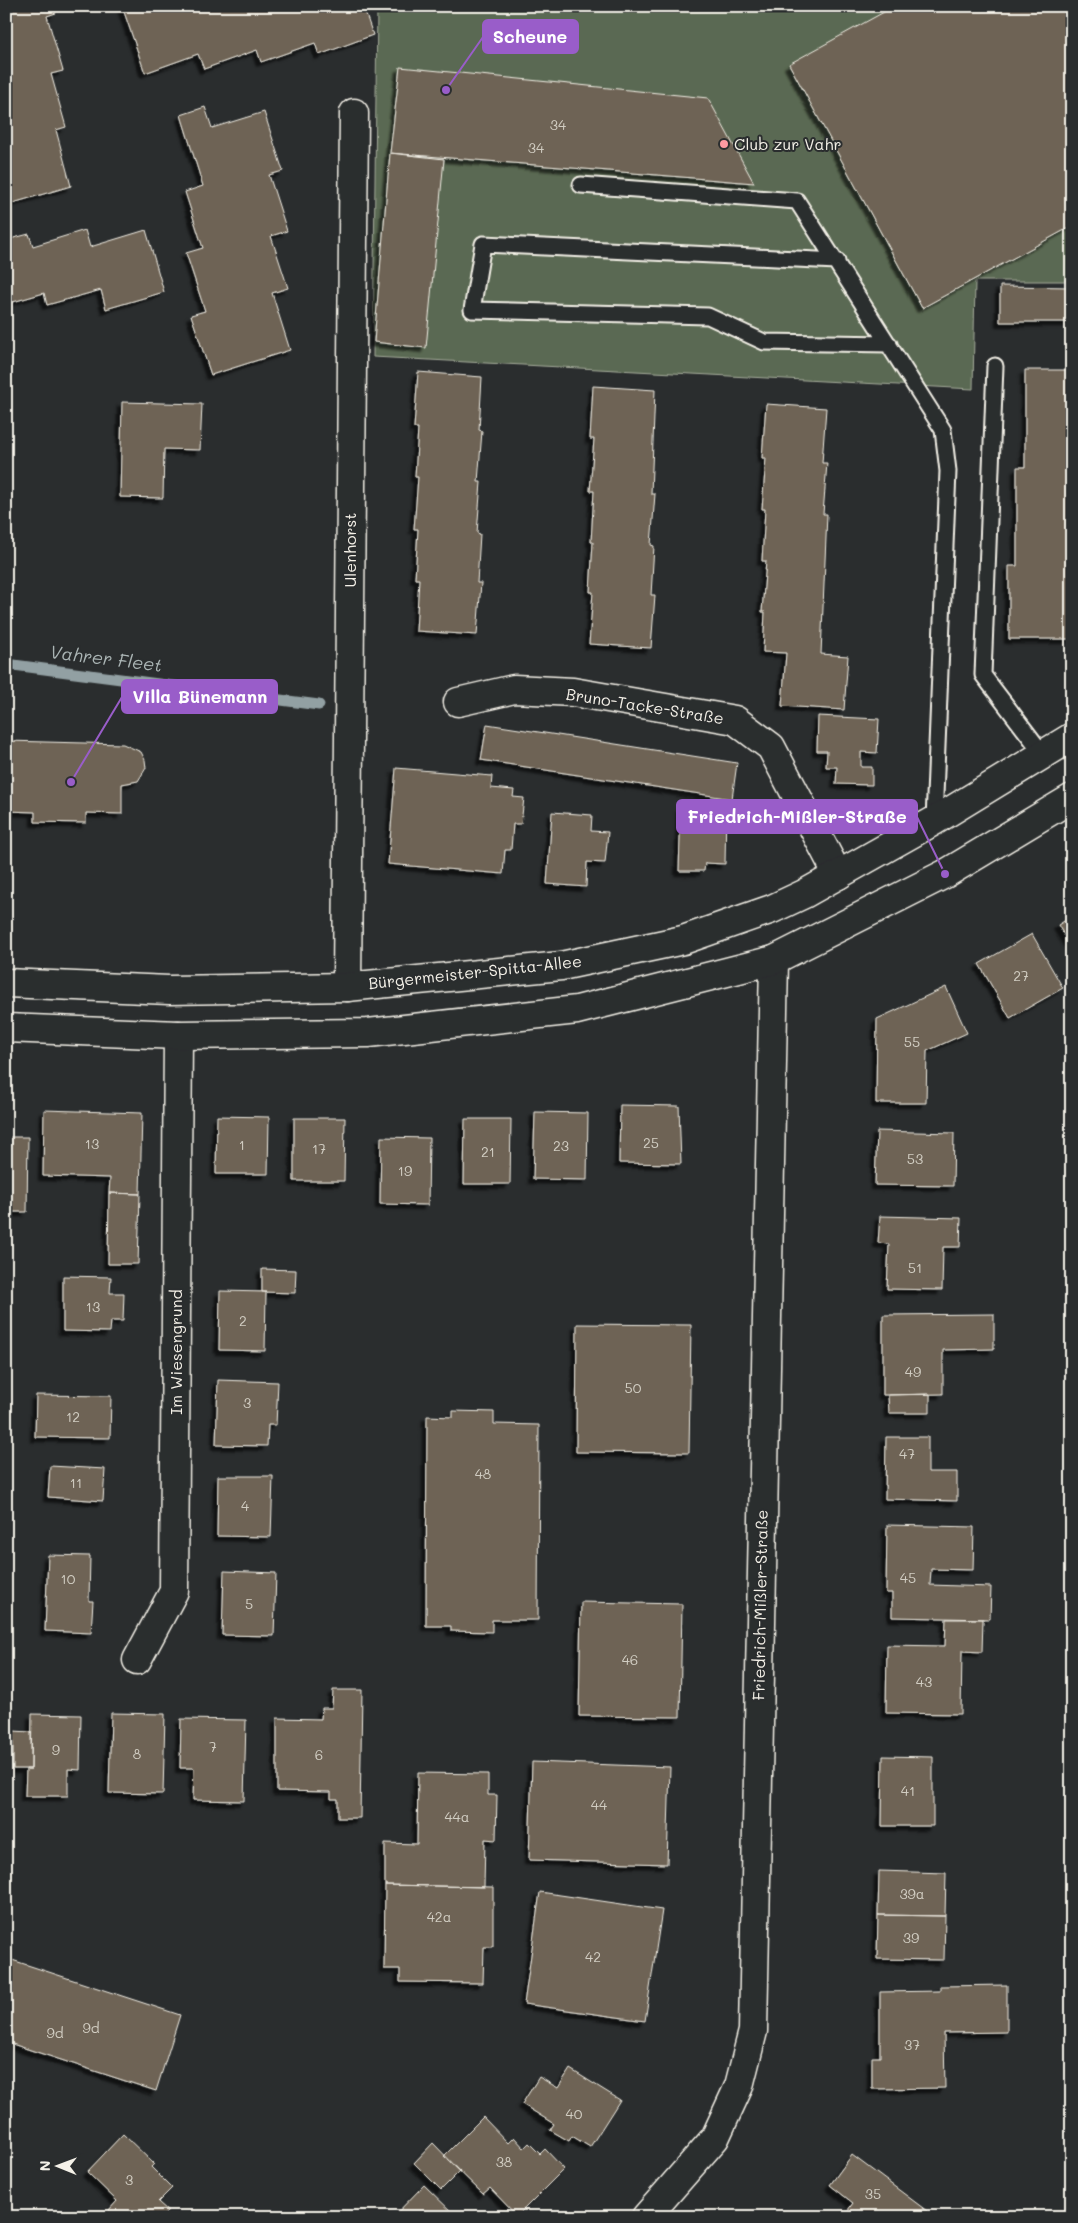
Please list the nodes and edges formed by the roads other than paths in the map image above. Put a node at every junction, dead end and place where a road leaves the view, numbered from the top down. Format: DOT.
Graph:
graph roads {
  1 [pos="354,112"];
  2 [pos="581,185"];
  3 [pos="837,261"];
  4 [pos="889,344"];
  5 [pos="995,366"];
  6 [pos="458,702"];
  7 [pos="1072,737"];
  8 [pos="1043,754"];
  9 [pos="1072,798"];
  10 [pos="934,821"];
  11 [pos="838,875"];
  12 [pos="774,960"];
  13 [pos="6,983"];
  14 [pos="347,987"];
  15 [pos="6,1028"];
  16 [pos="178,1035"];
  17 [pos="137,1660"];
  18 [pos="646,2217"];
  1 -- 14 [label="street, Ulenhorst"];
  2 -- 3 [label="lane"];
  3 -- 4 [label="lane"];
  3 -- 4 [label="lane"];
  4 -- 10 [label="lane"];
  5 -- 8 [label="lane"];
  6 -- 11 [label="street, Bruno-Tacke-Straße"];
  7 -- 8 [label="street, Bürgermeister-Spitta-Allee"];
  8 -- 10 [label="street, Bürgermeister-Spitta-Allee"];
  9 -- 12 [label="street"];
  10 -- 11 [label="street, Bürgermeister-Spitta-Allee"];
  11 -- 14 [label="street, Bürgermeister-Spitta-Allee"];
  12 -- 16 [label="street"];
  12 -- 18 [label="street, Friedrich-Mißler-Straße"];
  13 -- 14 [label="street, Bürgermeister-Spitta-Allee"];
  15 -- 16 [label="street"];
  16 -- 17 [label="street, Im Wiesengrund"];
}
